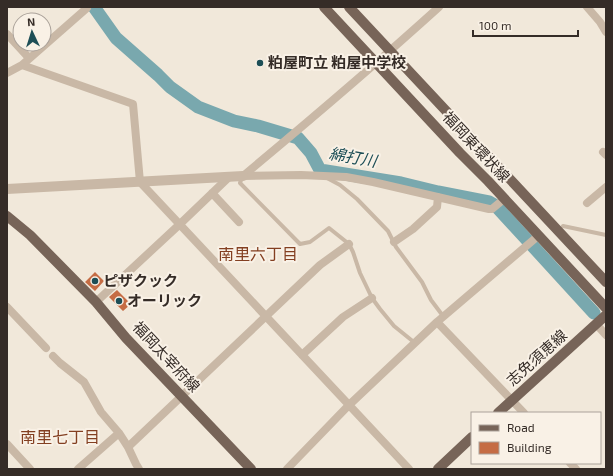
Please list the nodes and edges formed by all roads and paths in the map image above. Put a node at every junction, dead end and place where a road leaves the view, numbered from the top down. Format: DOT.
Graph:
graph roads {
  1 [pos="324,7"];
  2 [pos="349,7"];
  3 [pos="438,7"];
  4 [pos="587,7"];
  5 [pos="87,8"];
  6 [pos="606,32"];
  7 [pos="7,34"];
  8 [pos="390,51"];
  9 [pos="29,58"];
  10 [pos="376,62"];
  11 [pos="22,65"];
  12 [pos="7,73"];
  13 [pos="323,175"];
  14 [pos="243,176"];
  15 [pos="229,177"];
  16 [pos="140,182"];
  17 [pos="606,187"];
  18 [pos="7,189"];
  19 [pos="212,193"];
  20 [pos="438,197"];
  21 [pos="587,203"];
  22 [pos="498,204"];
  23 [pos="7,216"];
  24 [pos="239,222"];
  25 [pos="180,224"];
  26 [pos="562,226"];
  27 [pos="606,235"];
  28 [pos="532,241"];
  29 [pos="394,242"];
  30 [pos="349,244"];
  31 [pos="606,282"];
  32 [pos="372,298"];
  33 [pos="96,302"];
  34 [pos="7,307"];
  35 [pos="606,313"];
  36 [pos="265,316"];
  37 [pos="444,316"];
  38 [pos="437,322"];
  39 [pos="596,324"];
  40 [pos="606,335"];
  41 [pos="415,343"];
  42 [pos="46,348"];
  43 [pos="302,355"];
  44 [pos="53,356"];
  45 [pos="183,396"];
  46 [pos="512,400"];
  47 [pos="348,406"];
  48 [pos="499,412"];
  49 [pos="523,412"];
  50 [pos="119,433"];
  51 [pos="471,438"];
  52 [pos="7,444"];
  53 [pos="128,447"];
  54 [pos="30,469"];
  55 [pos="78,469"];
  56 [pos="139,469"];
  57 [pos="251,469"];
  58 [pos="287,469"];
  59 [pos="409,469"];
  60 [pos="438,469"];
  1 -- 10 [label="main road, 福岡東環状線"];
  2 -- 8 [label="main road, 福岡東環状線"];
  3 -- 8 [label="street"];
  4 -- 6 [label="street"];
  5 -- 9 [label="street"];
  7 -- 9 [label="street"];
  8 -- 10 [label="street"];
  8 -- 31 [label="main road, 福岡東環状線"];
  9 -- 11 [label="street"];
  10 -- 14 [label="street"];
  10 -- 22 [label="main road, 福岡東環状線"];
  11 -- 12 [label="street"];
  11 -- 16 [label="street"];
  13 -- 14 [label="street"];
  13 -- 20 [label="street"];
  13 -- 29 [label="lane"];
  14 -- 15 [label="street"];
  14 -- 30 [label="lane"];
  15 -- 16 [label="street"];
  15 -- 19 [label="street"];
  16 -- 18 [label="street"];
  16 -- 25 [label="street"];
  17 -- 21 [label="street"];
  19 -- 24 [label="street"];
  19 -- 25 [label="street"];
  20 -- 22 [label="street"];
  20 -- 29 [label="street"];
  22 -- 28 [label="main road, 福岡東環状線"];
  23 -- 33 [label="main road, 福岡太宰府線"];
  25 -- 33 [label="street"];
  25 -- 36 [label="street"];
  26 -- 27 [label="lane"];
  28 -- 35 [label="main road, 福岡東環状線"];
  28 -- 37 [label="street"];
  29 -- 37 [label="lane"];
  30 -- 32 [label="lane"];
  30 -- 36 [label="street"];
  32 -- 41 [label="lane"];
  32 -- 43 [label="street"];
  33 -- 45 [label="main road, 福岡太宰府線"];
  34 -- 42 [label="street"];
  35 -- 39 [label="main road, 志免須恵線"];
  36 -- 43 [label="street"];
  36 -- 45 [label="street"];
  37 -- 38 [label="street"];
  38 -- 41 [label="street"];
  38 -- 46 [label="street"];
  39 -- 40 [label="street"];
  39 -- 46 [label="main road, 志免須恵線"];
  41 -- 47 [label="street"];
  42 -- 44 [label="lane"];
  43 -- 47 [label="street"];
  44 -- 50 [label="street"];
  45 -- 53 [label="street"];
  45 -- 57 [label="main road, 福岡太宰府線"];
  46 -- 48 [label="main road, 志免須恵線"];
  46 -- 49 [label="street"];
  47 -- 58 [label="street"];
  47 -- 59 [label="street"];
  50 -- 53 [label="street"];
  50 -- 55 [label="street"];
  51 -- 60 [label="main road"];
  52 -- 54 [label="street"];
  53 -- 56 [label="street"];
}
